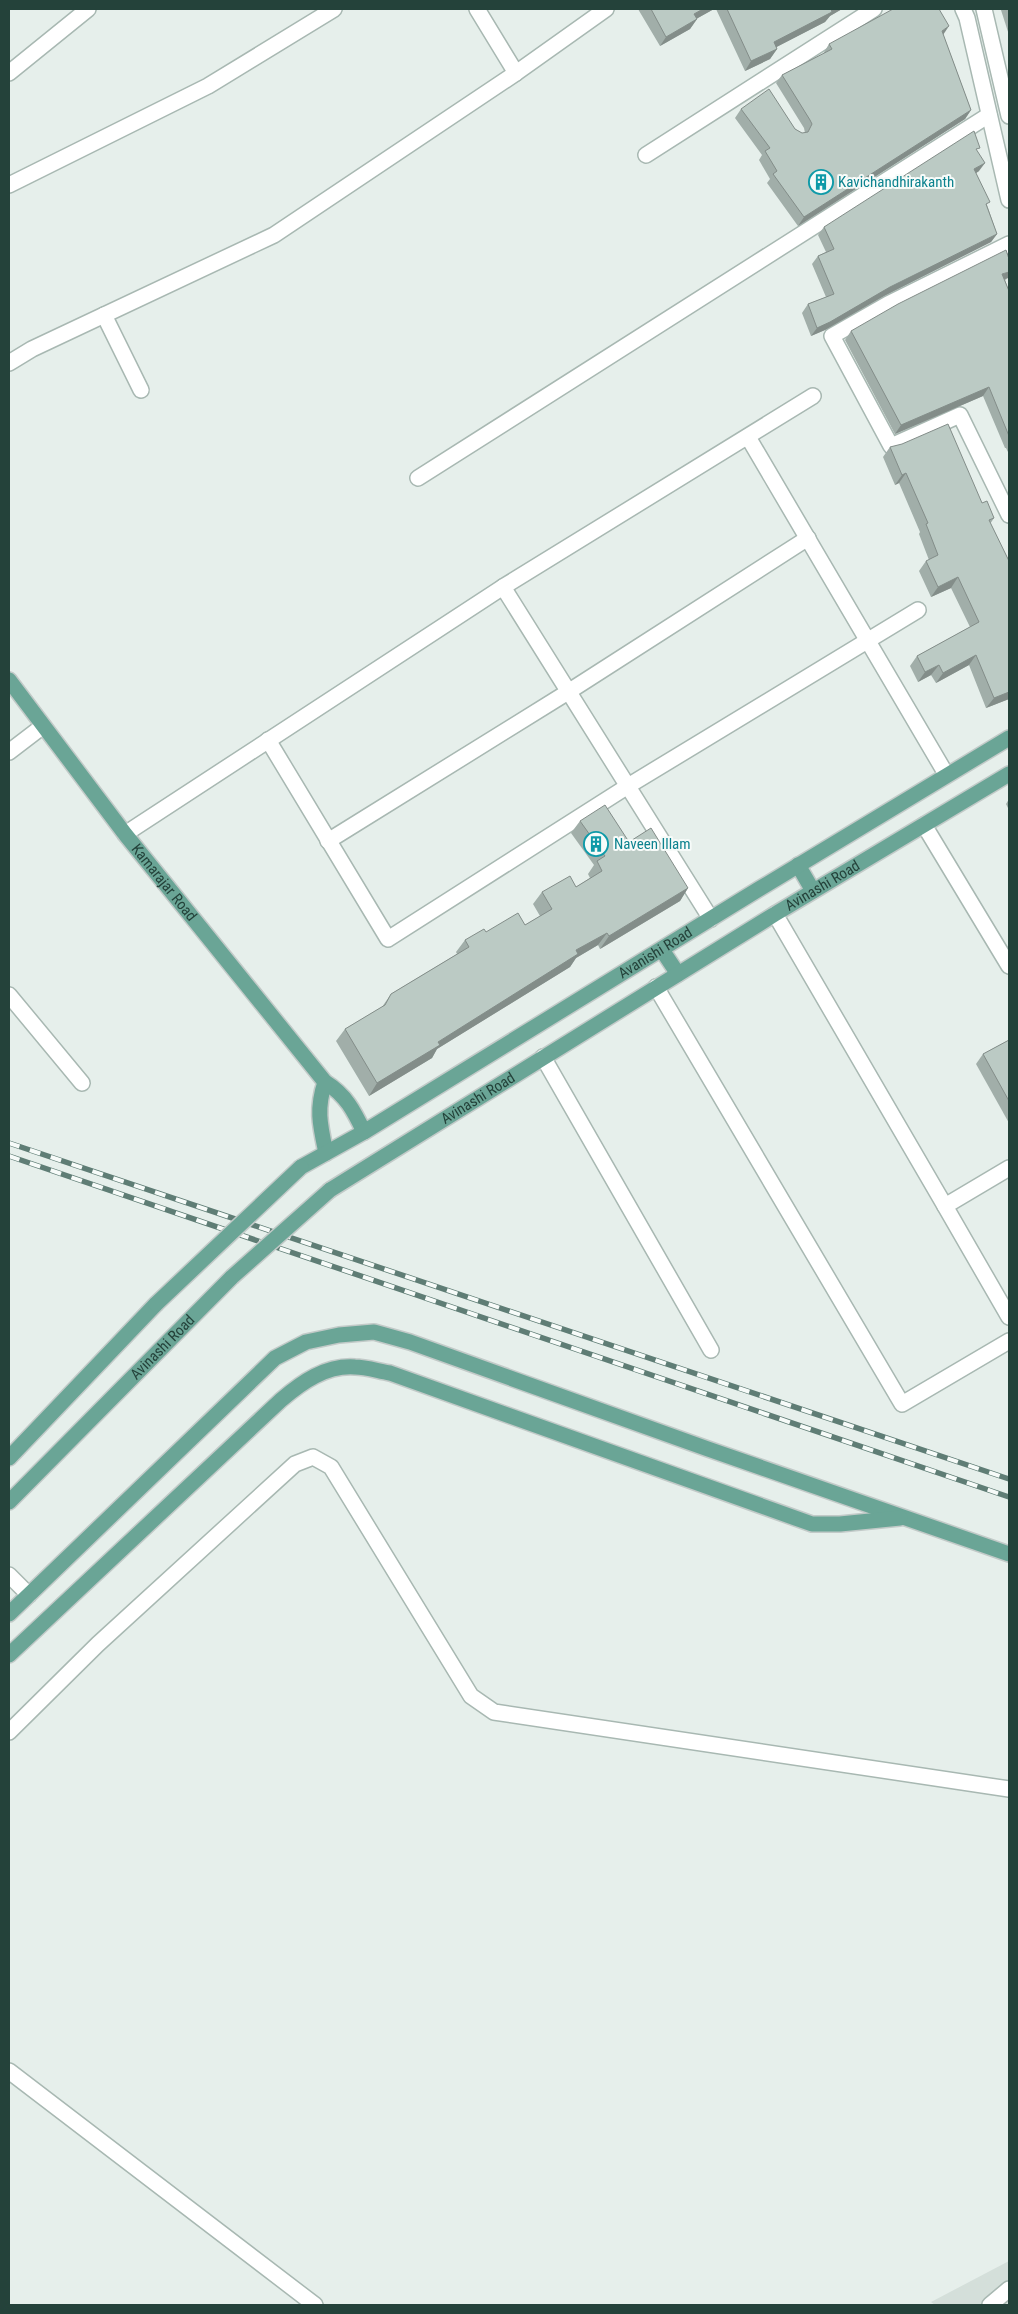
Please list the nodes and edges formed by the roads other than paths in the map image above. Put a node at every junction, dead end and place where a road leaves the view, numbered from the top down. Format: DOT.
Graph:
graph roads {
  1 [pos="88,9"];
  2 [pos="334,9"];
  3 [pos="477,9"];
  4 [pos="606,9"];
  5 [pos="874,9"];
  6 [pos="963,9"];
  7 [pos="984,9"];
  8 [pos="9,73"];
  9 [pos="516,74"];
  10 [pos="763,80"];
  11 [pos="773,95"];
  12 [pos="989,115"];
  13 [pos="1009,116"];
  14 [pos="646,155"];
  15 [pos="9,185"];
  16 [pos="1009,200"];
  17 [pos="1009,244"];
  18 [pos="104,315"];
  19 [pos="9,363"];
  20 [pos="142,390"];
  21 [pos="812,396"];
  22 [pos="748,437"];
  23 [pos="418,478"];
  24 [pos="1009,515"];
  25 [pos="808,538"];
  26 [pos="503,587"];
  27 [pos="918,610"];
  28 [pos="868,641"];
  29 [pos="9,680"];
  30 [pos="568,692"];
  31 [pos="43,726"];
  32 [pos="1009,738"];
  33 [pos="268,740"];
  34 [pos="9,752"];
  35 [pos="946,774"];
  36 [pos="1009,774"];
  37 [pos="628,786"];
  38 [pos="924,825"];
  39 [pos="125,834"];
  40 [pos="328,841"];
  41 [pos="798,865"];
  42 [pos="813,891"];
  43 [pos="775,914"];
  44 [pos="711,919"];
  45 [pos="662,950"];
  46 [pos="1009,966"];
  47 [pos="678,974"];
  48 [pos="656,987"];
  49 [pos="9,996"];
  50 [pos="543,1057"];
  51 [pos="326,1082"];
  52 [pos="82,1083"];
  53 [pos="364,1132"];
  54 [pos="326,1153"];
  55 [pos="1009,1168"];
  56 [pos="945,1206"];
  57 [pos="1009,1318"];
  58 [pos="1009,1341"];
  59 [pos="711,1350"];
  60 [pos="9,1458"];
  61 [pos="9,1502"];
  62 [pos="906,1518"];
  63 [pos="1009,1554"];
  64 [pos="9,1575"];
  65 [pos="29,1595"];
  66 [pos="9,1614"];
  67 [pos="9,1655"];
  68 [pos="9,1732"];
  69 [pos="1009,1789"];
  70 [pos="9,2071"];
  71 [pos="1009,2289"];
  72 [pos="315,2305"];
  73 [pos="990,2305"];
  1 -- 8 [label="street"];
  2 -- 15 [label="street"];
  3 -- 9 [label="street"];
  4 -- 9 [label="street"];
  5 -- 10 [label="street"];
  6 -- 12 [label="street"];
  7 -- 13 [label="street"];
  9 -- 18 [label="street"];
  10 -- 11 [label="street"];
  10 -- 14 [label="street"];
  12 -- 16 [label="street"];
  12 -- 23 [label="street"];
  17 -- 24 [label="street"];
  18 -- 19 [label="street"];
  18 -- 20 [label="street"];
  21 -- 22 [label="street"];
  22 -- 25 [label="street"];
  22 -- 26 [label="street"];
  25 -- 28 [label="street"];
  25 -- 30 [label="street"];
  26 -- 30 [label="street"];
  26 -- 33 [label="street"];
  27 -- 28 [label="street"];
  28 -- 35 [label="street"];
  28 -- 37 [label="street"];
  29 -- 31 [label="main road, Kamarajar Road"];
  30 -- 37 [label="street"];
  30 -- 40 [label="street"];
  31 -- 34 [label="street"];
  31 -- 39 [label="main road, Kamarajar Road"];
  32 -- 35 [label="main road, Avanishi Road"];
  33 -- 39 [label="street"];
  33 -- 40 [label="street"];
  35 -- 41 [label="main road, Avanishi Road"];
  36 -- 38 [label="main road, Avinashi Road"];
  37 -- 40 [label="street"];
  37 -- 44 [label="street"];
  38 -- 42 [label="main road, Avinashi Road"];
  38 -- 46 [label="street"];
  39 -- 51 [label="main road, Kamarajar Road"];
  41 -- 42 [label="main road"];
  41 -- 44 [label="main road, Avanishi Road"];
  42 -- 43 [label="main road, Avinashi Road"];
  43 -- 47 [label="main road, Avinashi Road"];
  43 -- 56 [label="street"];
  44 -- 45 [label="main road, Avanishi Road"];
  45 -- 47 [label="main road"];
  45 -- 53 [label="main road, Avanishi Road"];
  47 -- 48 [label="main road, Avinashi Road"];
  48 -- 50 [label="main road, Avinashi Road"];
  48 -- 58 [label="street"];
  49 -- 52 [label="street"];
  50 -- 59 [label="street"];
  50 -- 61 [label="main road, Avinashi Road, bridge"];
  51 -- 53 [label="main road, Kamarajar Road"];
  51 -- 54 [label="main road"];
  53 -- 54 [label="main road, Avanishi Road"];
  54 -- 60 [label="main road, Avanishi Road, bridge"];
  55 -- 56 [label="street"];
  56 -- 57 [label="street"];
  62 -- 63 [label="main road"];
  62 -- 65 [label="main road"];
  62 -- 67 [label="main road"];
  64 -- 65 [label="street"];
  65 -- 66 [label="main road"];
  68 -- 69 [label="street"];
  70 -- 72 [label="street"];
  71 -- 73 [label="street"];
}
